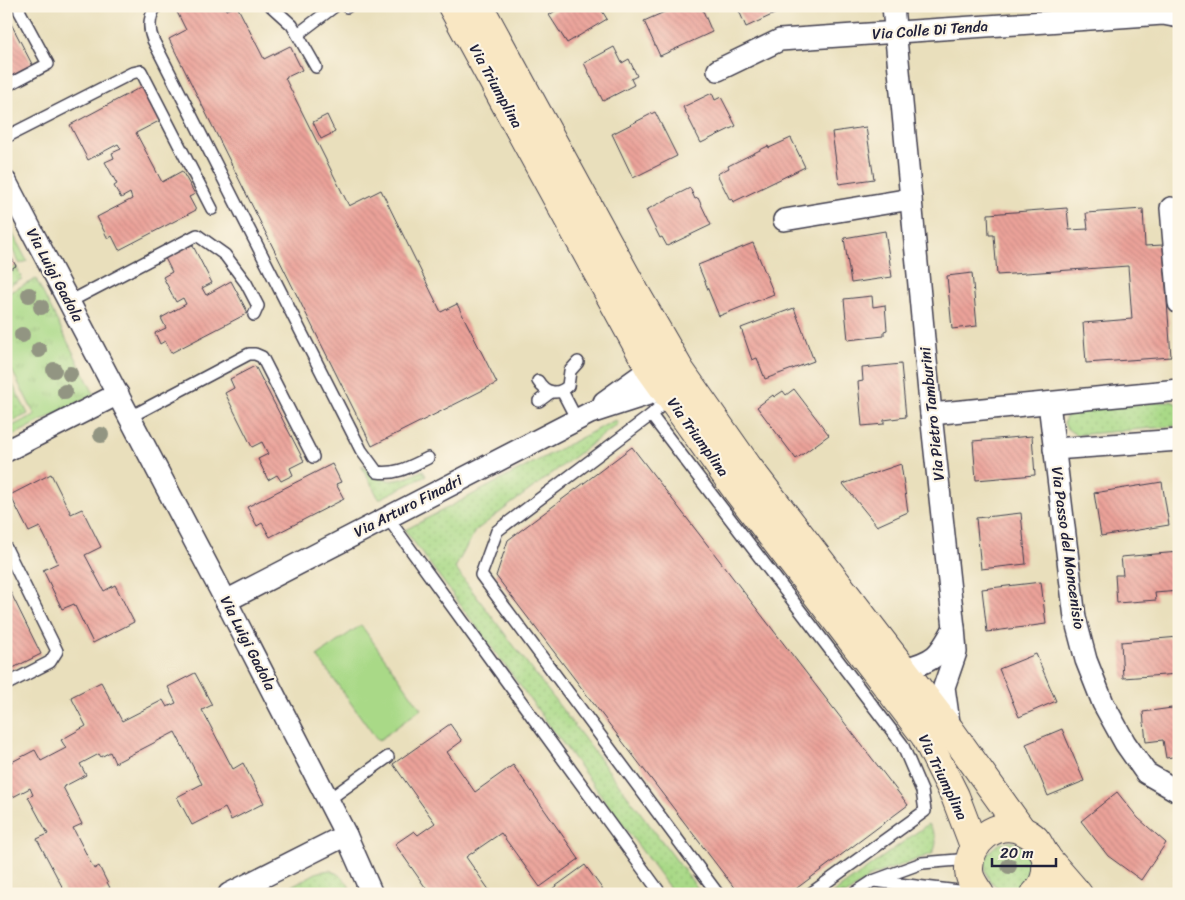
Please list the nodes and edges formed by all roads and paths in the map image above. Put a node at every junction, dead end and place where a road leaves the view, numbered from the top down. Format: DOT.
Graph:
graph roads {
  1 [pos="20,6"];
  2 [pos="156,6"];
  3 [pos="271,6"];
  4 [pos="452,6"];
  5 [pos="479,6"];
  6 [pos="893,6"];
  7 [pos="343,7"];
  8 [pos="1179,17"];
  9 [pos="895,32"];
  10 [pos="298,34"];
  11 [pos="316,67"];
  12 [pos="718,70"];
  13 [pos="6,86"];
  14 [pos="6,137"];
  15 [pos="6,182"];
  16 [pos="912,199"];
  17 [pos="1171,208"];
  18 [pos="212,210"];
  19 [pos="784,220"];
  20 [pos="70,302"];
  21 [pos="1179,302"];
  22 [pos="254,315"];
  23 [pos="578,362"];
  24 [pos="538,381"];
  25 [pos="1179,390"];
  26 [pos="557,391"];
  27 [pos="658,393"];
  28 [pos="118,394"];
  29 [pos="539,400"];
  30 [pos="1049,403"];
  31 [pos="931,414"];
  32 [pos="583,416"];
  33 [pos="130,417"];
  34 [pos="1179,440"];
  35 [pos="1054,449"];
  36 [pos="6,451"];
  37 [pos="313,457"];
  38 [pos="428,458"];
  39 [pos="387,517"];
  40 [pos="6,548"];
  41 [pos="226,601"];
  42 [pos="954,628"];
  43 [pos="904,669"];
  44 [pos="6,683"];
  45 [pos="950,730"];
  46 [pos="388,757"];
  47 [pos="1179,792"];
  48 [pos="328,800"];
  49 [pos="1021,829"];
  50 [pos="346,835"];
  51 [pos="972,852"];
  52 [pos="1046,856"];
  53 [pos="873,881"];
  54 [pos="914,889"];
  55 [pos="230,894"];
  56 [pos="372,894"];
  57 [pos="661,894"];
  58 [pos="718,894"];
  59 [pos="810,894"];
  60 [pos="853,894"];
  61 [pos="979,894"];
  62 [pos="1035,894"];
  63 [pos="1078,894"];
  1 -- 13 [label="lane"];
  2 -- 38 [label="lane"];
  3 -- 10 [label="lane"];
  4 -- 27 [label="main road, Via Triumplina"];
  5 -- 43 [label="main road, Via Triumplina"];
  6 -- 9 [label="street, Via Pietro Tamburini"];
  7 -- 10 [label="lane"];
  8 -- 9 [label="street, Via Colle Di Tenda"];
  9 -- 12 [label="street, Via Colle Di Tenda"];
  9 -- 16 [label="street, Via Pietro Tamburini"];
  10 -- 11 [label="lane"];
  14 -- 18 [label="lane"];
  15 -- 20 [label="street, Via Luigi Gadola"];
  16 -- 19 [label="street"];
  16 -- 31 [label="street, Via Pietro Tamburini"];
  17 -- 21 [label="street"];
  20 -- 22 [label="lane"];
  20 -- 28 [label="street, Via Luigi Gadola"];
  23 -- 26 [label="lane"];
  24 -- 26 [label="lane"];
  25 -- 30 [label="street"];
  26 -- 29 [label="lane"];
  26 -- 32 [label="lane"];
  27 -- 32 [label="street, Via Arturo Finadri"];
  27 -- 51 [label="main road, Via Triumplina"];
  27 -- 58 [label="lane"];
  27 -- 59 [label="lane"];
  28 -- 33 [label="street, Via Luigi Gadola"];
  28 -- 36 [label="street"];
  30 -- 31 [label="street"];
  30 -- 35 [label="street, Via Passo del Moncenisio"];
  31 -- 42 [label="street, Via Pietro Tamburini"];
  32 -- 39 [label="street, Via Arturo Finadri"];
  33 -- 37 [label="lane"];
  33 -- 41 [label="street, Via Luigi Gadola"];
  34 -- 35 [label="street"];
  35 -- 47 [label="street, Via Passo del Moncenisio"];
  39 -- 41 [label="street, Via Arturo Finadri"];
  39 -- 57 [label="lane"];
  40 -- 44 [label="lane"];
  41 -- 48 [label="street, Via Luigi Gadola"];
  42 -- 43 [label="street"];
  42 -- 45 [label="street, Via Pietro Tamburini"];
  43 -- 45 [label="main road, Via Triumplina"];
  45 -- 49 [label="main road, Via Triumplina"];
  46 -- 48 [label="lane"];
  48 -- 50 [label="street, Via Luigi Gadola"];
  49 -- 51 [label="main road"];
  49 -- 52 [label="main road, Via Triumplina"];
  50 -- 55 [label="street"];
  50 -- 56 [label="street, Via Luigi Gadola"];
  51 -- 53 [label="lane"];
  51 -- 61 [label="main road, Via Triumplina"];
  52 -- 62 [label="main road"];
  52 -- 63 [label="main road, Via Triumplina"];
  53 -- 54 [label="lane"];
  53 -- 60 [label="lane"];
  54 -- 61 [label="lane"];
}
